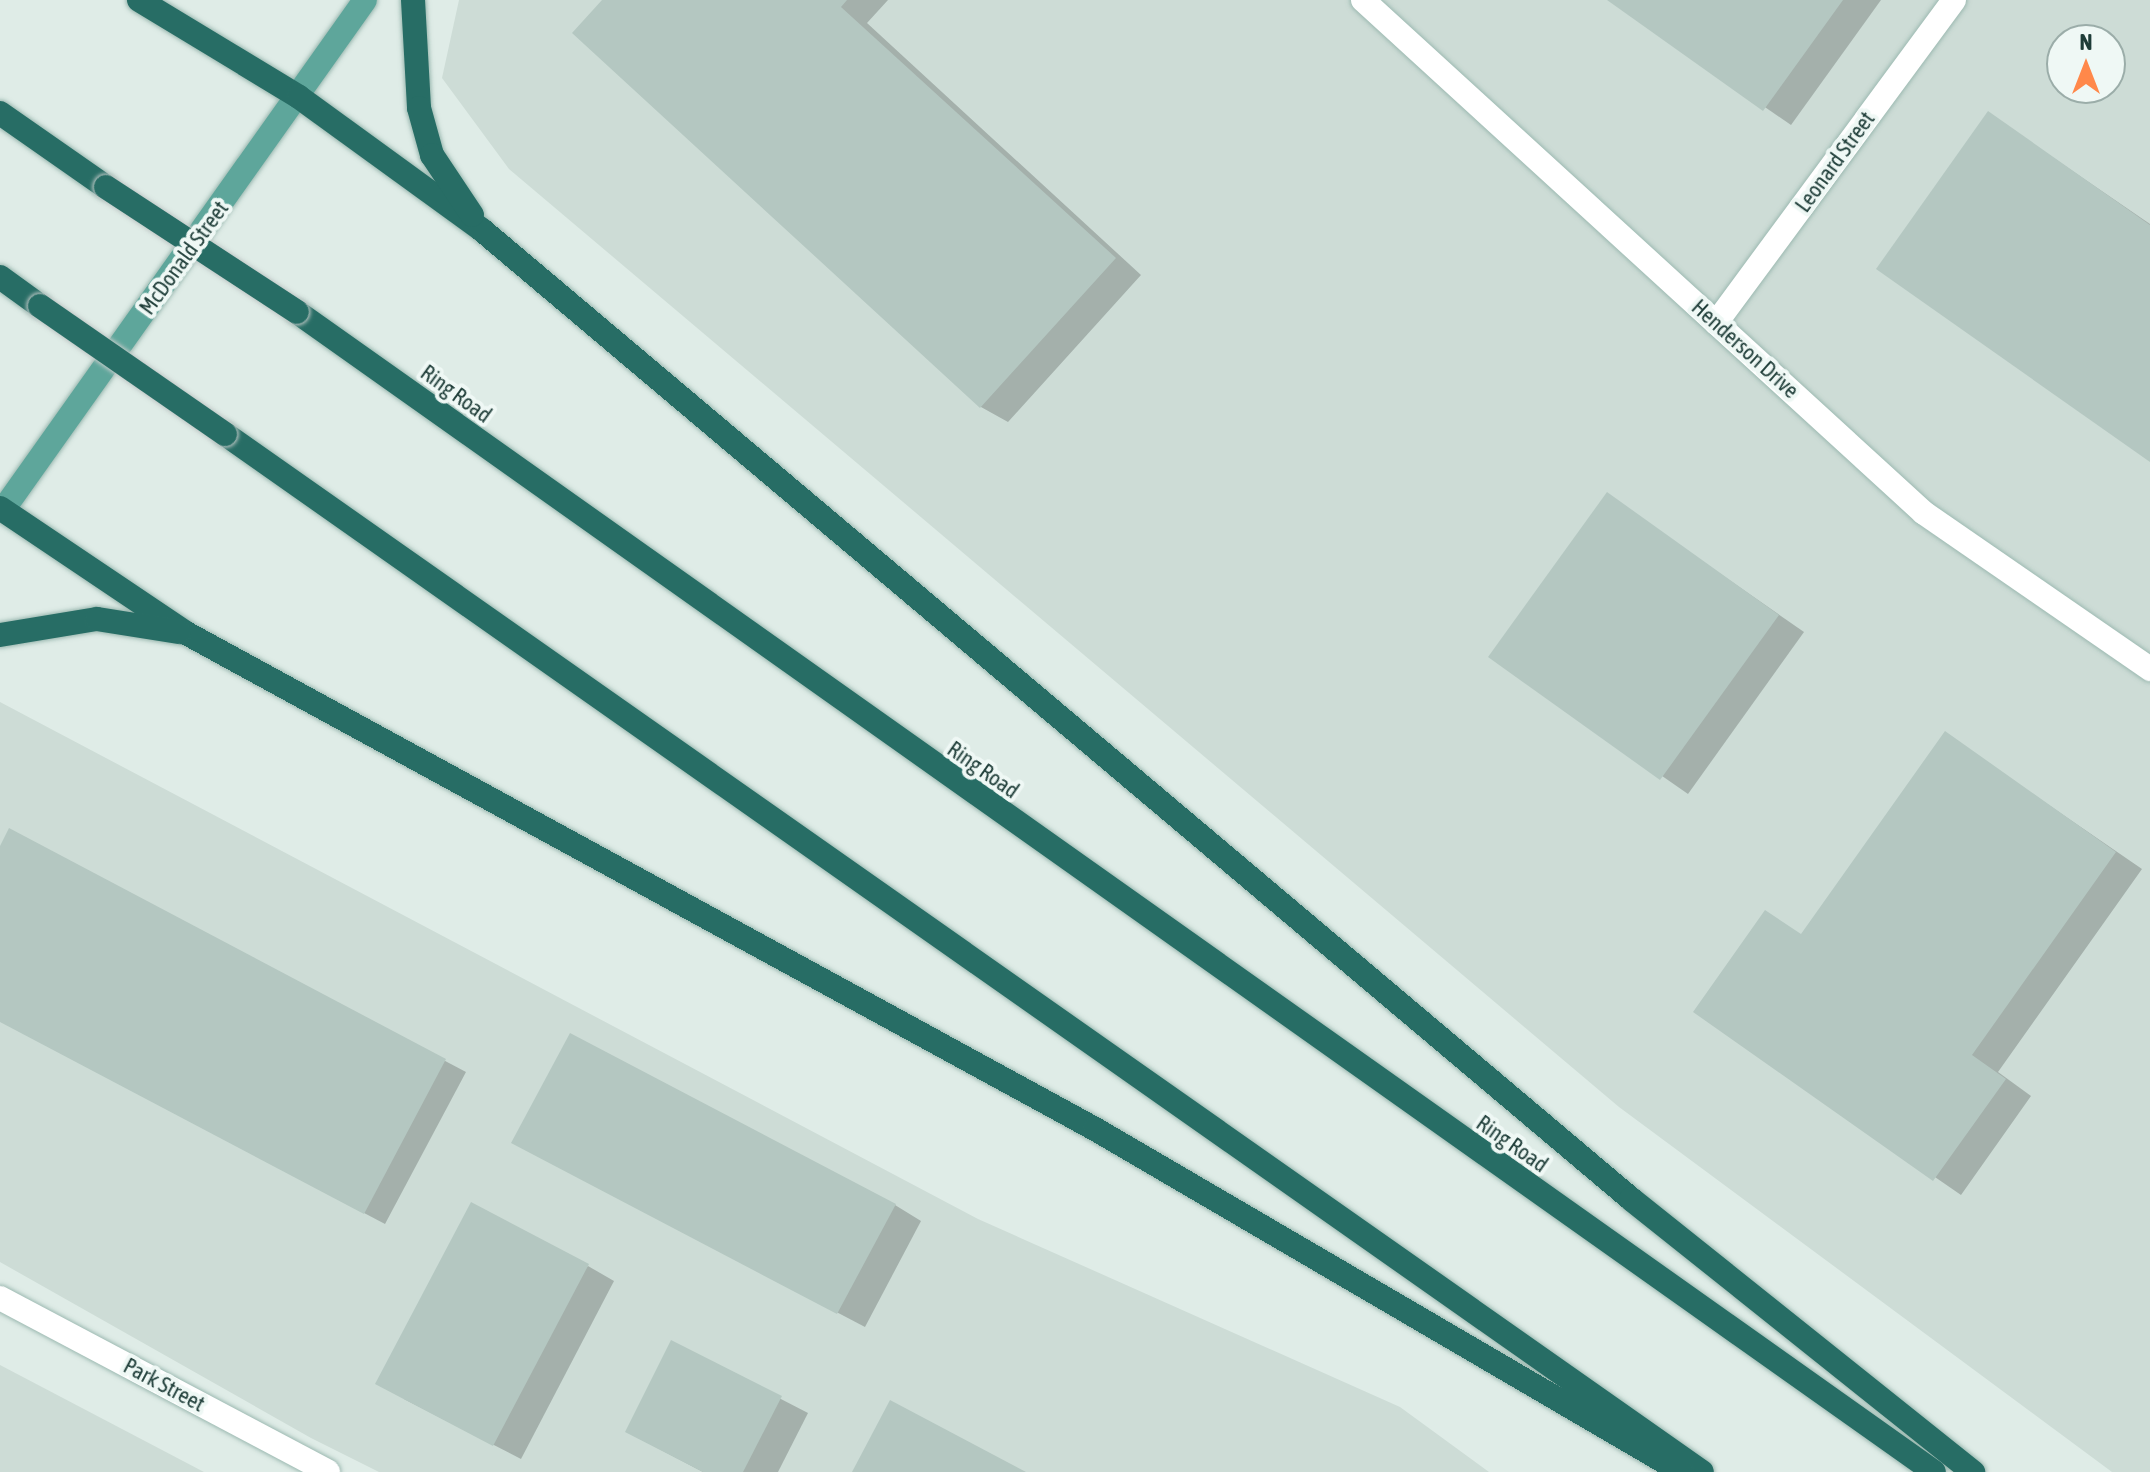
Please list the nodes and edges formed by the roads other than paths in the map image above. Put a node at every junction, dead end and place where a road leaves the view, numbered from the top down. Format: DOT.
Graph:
graph roads {
  1 [pos="139,0"];
  2 [pos="365,0"];
  3 [pos="413,0"];
  4 [pos="1363,0"];
  5 [pos="1954,0"];
  6 [pos="299,97"];
  7 [pos="0,113"];
  8 [pos="482,230"];
  9 [pos="0,277"];
  10 [pos="1716,323"];
  11 [pos="1,511"];
  12 [pos="186,633"];
  13 [pos="0,635"];
  14 [pos="2150,669"];
  15 [pos="0,1298"];
  16 [pos="328,1472"];
  17 [pos="1682,1472"];
  18 [pos="1702,1472"];
  19 [pos="1934,1472"];
  20 [pos="1973,1472"];
  1 -- 6 [label="highway"];
  2 -- 6 [label="main road, McDonald Street"];
  3 -- 8 [label="highway"];
  4 -- 10 [label="street, Henderson Drive"];
  5 -- 10 [label="street, Leonard Street"];
  6 -- 8 [label="highway"];
  6 -- 11 [label="main road, McDonald Street"];
  7 -- 19 [label="highway, Ring Road, bridge"];
  8 -- 20 [label="highway"];
  9 -- 18 [label="highway, bridge"];
  10 -- 14 [label="street, Henderson Drive"];
  11 -- 12 [label="highway"];
  12 -- 13 [label="highway"];
  12 -- 17 [label="highway"];
  15 -- 16 [label="street, Park Street"];
}
